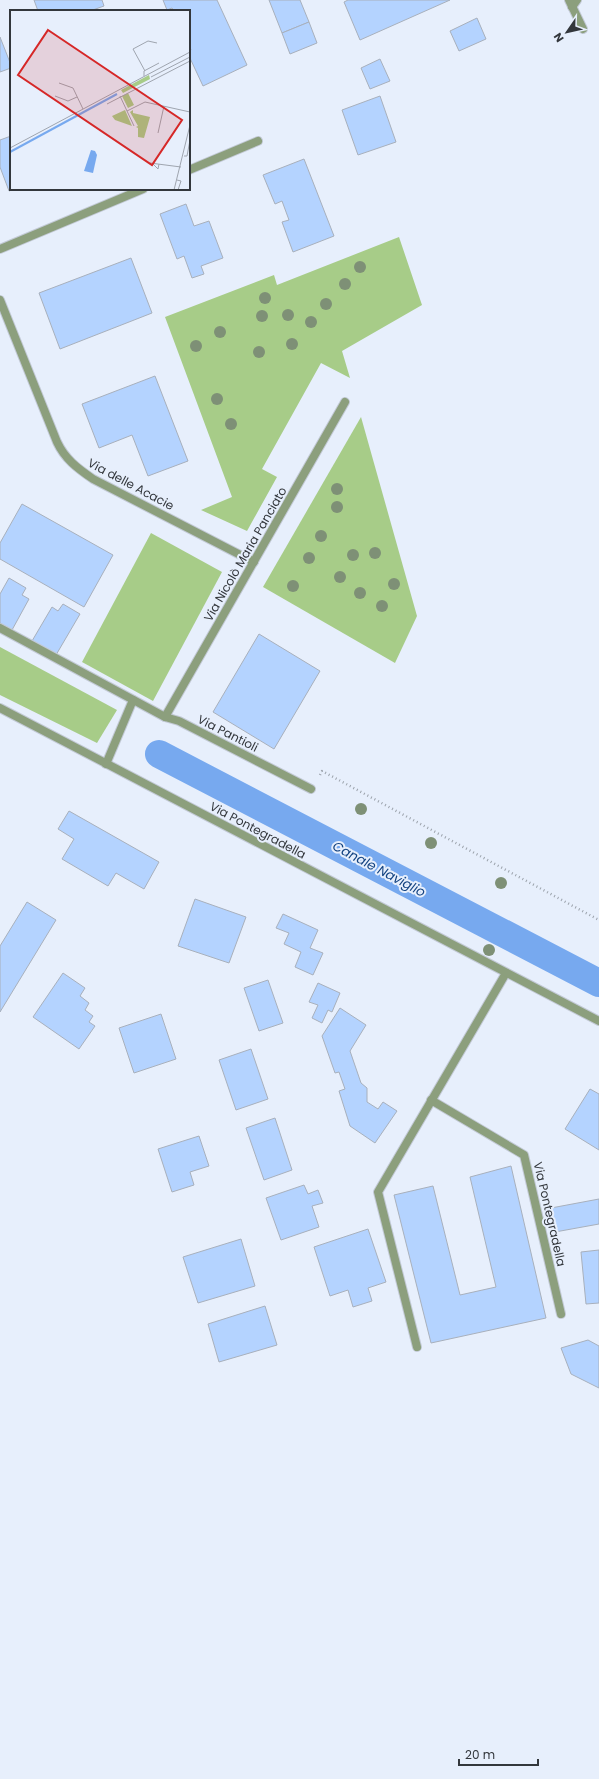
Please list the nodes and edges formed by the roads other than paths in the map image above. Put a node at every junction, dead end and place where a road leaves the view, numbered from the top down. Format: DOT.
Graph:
graph roads {
  1 [pos="572,2"];
  2 [pos="583,30"];
  3 [pos="258,141"];
  4 [pos="190,170"];
  5 [pos="141,190"];
  6 [pos="0,249"];
  7 [pos="0,300"];
  8 [pos="345,402"];
  9 [pos="254,562"];
  10 [pos="0,628"];
  11 [pos="134,700"];
  12 [pos="0,708"];
  13 [pos="165,717"];
  14 [pos="106,764"];
  15 [pos="311,789"];
  16 [pos="506,973"];
  17 [pos="599,1021"];
  18 [pos="431,1100"];
  19 [pos="561,1314"];
  20 [pos="418,1347"];
  1 -- 2 [label="street"];
  3 -- 4 [label="street"];
  5 -- 6 [label="street"];
  7 -- 9 [label="street, Via delle Acacie"];
  8 -- 9 [label="street, Via Nicolò Maria Panciato"];
  9 -- 13 [label="street, Via Nicolò Maria Panciato"];
  10 -- 11 [label="street, Via Pantioli"];
  11 -- 13 [label="street, Via Pantioli"];
  11 -- 14 [label="street"];
  12 -- 14 [label="street, Via Pontegradella"];
  13 -- 15 [label="street, Via Pantioli"];
  14 -- 16 [label="street, Via Pontegradella"];
  16 -- 17 [label="street, Via Pontegradella"];
  16 -- 18 [label="street"];
  18 -- 19 [label="street, Via Pontegradella"];
  18 -- 20 [label="street"];
}
